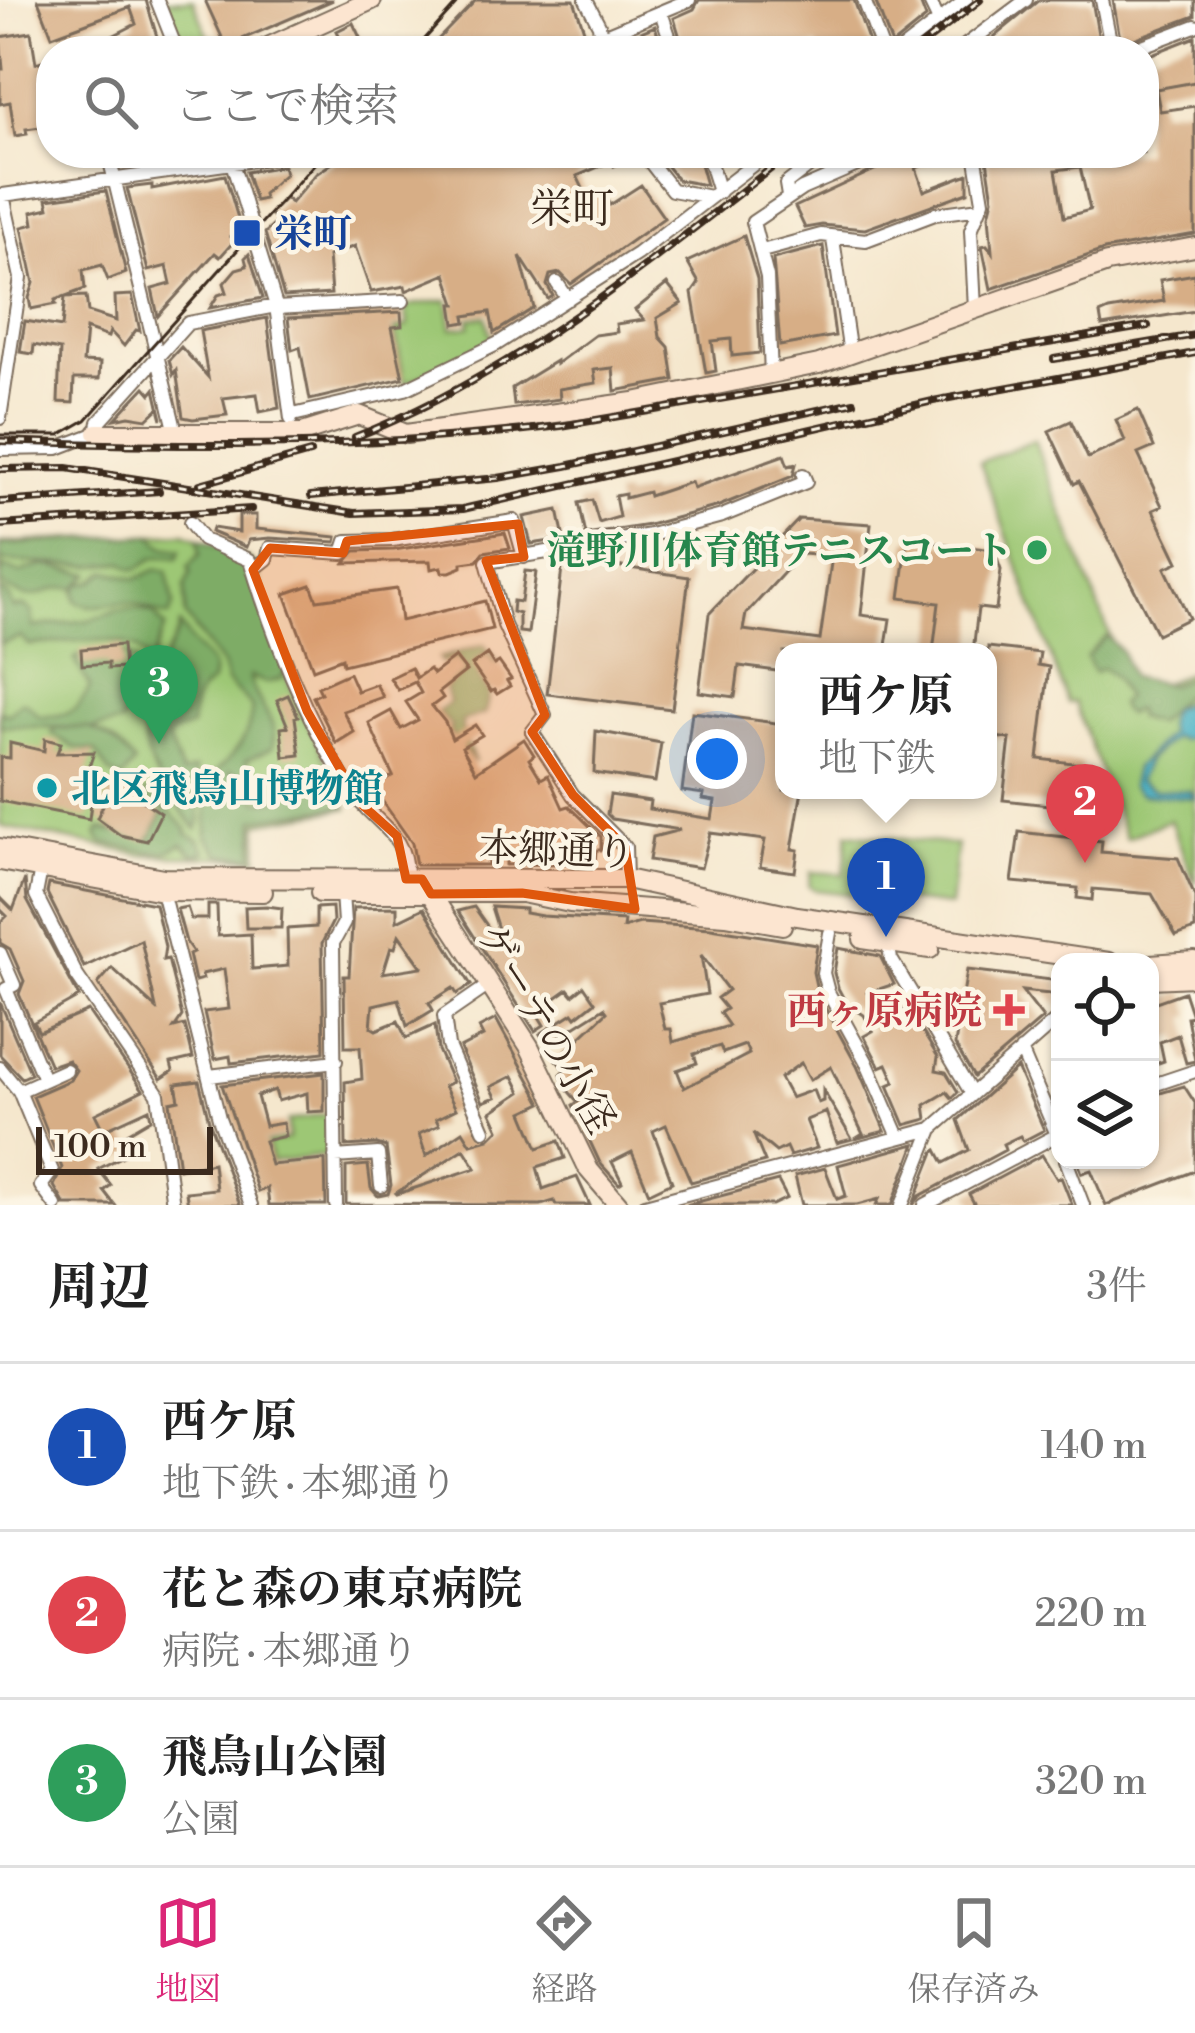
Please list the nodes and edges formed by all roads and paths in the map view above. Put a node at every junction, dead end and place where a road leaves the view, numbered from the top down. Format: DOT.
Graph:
graph roads {
  1 [pos="157,0"];
  2 [pos="372,0"];
  3 [pos="586,0"];
  4 [pos="688,0"];
  5 [pos="864,0"];
  6 [pos="929,0"];
  7 [pos="966,0"];
  8 [pos="1026,0"];
  9 [pos="1102,0"];
  10 [pos="661,12"];
  11 [pos="939,21"];
  12 [pos="1195,26"];
  13 [pos="171,36"];
  14 [pos="293,36"];
  15 [pos="599,36"];
  16 [pos="617,36"];
  17 [pos="669,36"];
  18 [pos="877,36"];
  19 [pos="920,36"];
  20 [pos="978,36"];
  21 [pos="1109,36"];
  22 [pos="1159,40"];
  23 [pos="112,168"];
  24 [pos="182,168"];
  25 [pos="235,168"];
  26 [pos="655,168"];
  27 [pos="710,168"];
  28 [pos="749,168"];
  29 [pos="807,168"];
  30 [pos="851,168"];
  31 [pos="978,168"];
  32 [pos="115,180"];
  33 [pos="715,194"];
  34 [pos="788,196"];
  35 [pos="980,208"];
  36 [pos="950,212"];
  37 [pos="971,230"];
  38 [pos="833,239"];
  39 [pos="1195,247"];
  40 [pos="762,251"];
  41 [pos="557,283"];
  42 [pos="568,298"];
  43 [pos="403,301"];
  44 [pos="276,307"];
  45 [pos="975,309"];
  46 [pos="850,354"];
  47 [pos="158,356"];
  48 [pos="3,358"];
  49 [pos="771,376"];
  50 [pos="0,418"];
  51 [pos="291,424"];
  52 [pos="98,433"];
  53 [pos="176,433"];
  54 [pos="0,449"];
  55 [pos="803,475"];
  56 [pos="190,523"];
  57 [pos="524,557"];
  58 [pos="253,570"];
  59 [pos="0,848"];
  60 [pos="0,861"];
  61 [pos="41,869"];
  62 [pos="631,880"];
  63 [pos="420,884"];
  64 [pos="162,891"];
  65 [pos="343,893"];
  66 [pos="699,904"];
  67 [pos="635,909"];
  68 [pos="830,933"];
  69 [pos="888,943"];
  70 [pos="0,953"];
  71 [pos="1051,953"];
  72 [pos="1195,961"];
  73 [pos="1159,963"];
  74 [pos="1051,966"];
  75 [pos="1195,977"];
  76 [pos="1159,979"];
  77 [pos="489,986"];
  78 [pos="1051,1025"];
  79 [pos="1021,1051"];
  80 [pos="336,1061"];
  81 [pos="0,1068"];
  82 [pos="66,1070"];
  83 [pos="1195,1071"];
  84 [pos="209,1076"];
  85 [pos="44,1079"];
  86 [pos="1159,1083"];
  87 [pos="20,1091"];
  88 [pos="972,1094"];
  89 [pos="1051,1117"];
  90 [pos="932,1129"];
  91 [pos="484,1130"];
  92 [pos="898,1137"];
  93 [pos="1051,1137"];
  94 [pos="334,1157"];
  95 [pos="1069,1169"];
  96 [pos="381,1186"];
  97 [pos="55,1205"];
  98 [pos="173,1205"];
  99 [pos="251,1205"];
  100 [pos="336,1205"];
  101 [pos="619,1205"];
  102 [pos="645,1205"];
  103 [pos="902,1205"];
  104 [pos="925,1205"];
  105 [pos="1082,1205"];
  1 -- 13 [label="street"];
  2 -- 14 [label="main road"];
  3 -- 15 [label="street"];
  4 -- 10 [label="street"];
  5 -- 18 [label="street"];
  6 -- 11 [label="street"];
  7 -- 11 [label="street"];
  8 -- 20 [label="street"];
  9 -- 21 [label="street"];
  10 -- 16 [label="street"];
  10 -- 17 [label="street"];
  11 -- 19 [label="street"];
  12 -- 22 [label="street"];
  23 -- 32 [label="street"];
  24 -- 32 [label="street"];
  25 -- 44 [label="street"];
  26 -- 33 [label="street"];
  27 -- 33 [label="street"];
  28 -- 33 [label="street"];
  29 -- 34 [label="street"];
  30 -- 34 [label="street"];
  31 -- 35 [label="street"];
  32 -- 47 [label="street"];
  32 -- 48 [label="street"];
  33 -- 42 [label="street"];
  34 -- 40 [label="street"];
  35 -- 36 [label="street"];
  35 -- 37 [label="street"];
  36 -- 37 [label="street"];
  36 -- 38 [label="street"];
  37 -- 45 [label="street"];
  38 -- 40 [label="street"];
  38 -- 46 [label="street"];
  39 -- 45 [label="main road"];
  40 -- 49 [label="street"];
  41 -- 42 [label="street"];
  42 -- 51 [label="street"];
  43 -- 44 [label="street"];
  44 -- 47 [label="street"];
  44 -- 51 [label="street"];
  45 -- 46 [label="main road"];
  46 -- 49 [label="main road"];
  47 -- 52 [label="street"];
  47 -- 53 [label="street"];
  48 -- 50 [label="street"];
  49 -- 51 [label="main road"];
  51 -- 53 [label="main road"];
  52 -- 53 [label="main road"];
  52 -- 54 [label="street"];
  55 -- 57 [label="street"];
  56 -- 58 [label="street"];
  57 -- 58 [label="street"];
  57 -- 62 [label="street"];
  58 -- 63 [label="street"];
  59 -- 63 [label="main road, 本郷通り"];
  60 -- 61 [label="main road, 本郷通り"];
  61 -- 64 [label="main road, 本郷通り"];
  61 -- 98 [label="street"];
  62 -- 63 [label="main road, 本郷通り"];
  62 -- 66 [label="main road, 本郷通り"];
  62 -- 67 [label="main road"];
  63 -- 65 [label="main road, 本郷通り"];
  63 -- 67 [label="main road, 本郷通り"];
  63 -- 77 [label="main road, ゲーテの小径"];
  64 -- 65 [label="main road, 本郷通り"];
  64 -- 84 [label="street"];
  65 -- 80 [label="street"];
  66 -- 67 [label="main road, 本郷通り"];
  66 -- 68 [label="main road, 本郷通り"];
  66 -- 71 [label="main road, 本郷通り"];
  68 -- 69 [label="main road, 本郷通り"];
  68 -- 92 [label="street"];
  69 -- 74 [label="main road, 本郷通り"];
  69 -- 88 [label="street"];
  70 -- 85 [label="street"];
  72 -- 73 [label="main road"];
  75 -- 76 [label="main road"];
  77 -- 91 [label="street"];
  77 -- 101 [label="main road, ゲーテの小径"];
  78 -- 79 [label="street"];
  79 -- 88 [label="street"];
  79 -- 89 [label="street"];
  80 -- 84 [label="street"];
  80 -- 94 [label="street"];
  81 -- 87 [label="street"];
  82 -- 85 [label="street"];
  83 -- 86 [label="street"];
  84 -- 99 [label="street"];
  85 -- 87 [label="street"];
  87 -- 97 [label="street"];
  88 -- 90 [label="street"];
  90 -- 92 [label="street"];
  90 -- 103 [label="street"];
  92 -- 102 [label="street"];
  93 -- 104 [label="street"];
  94 -- 96 [label="street"];
  94 -- 100 [label="street"];
  95 -- 105 [label="street"];
}
